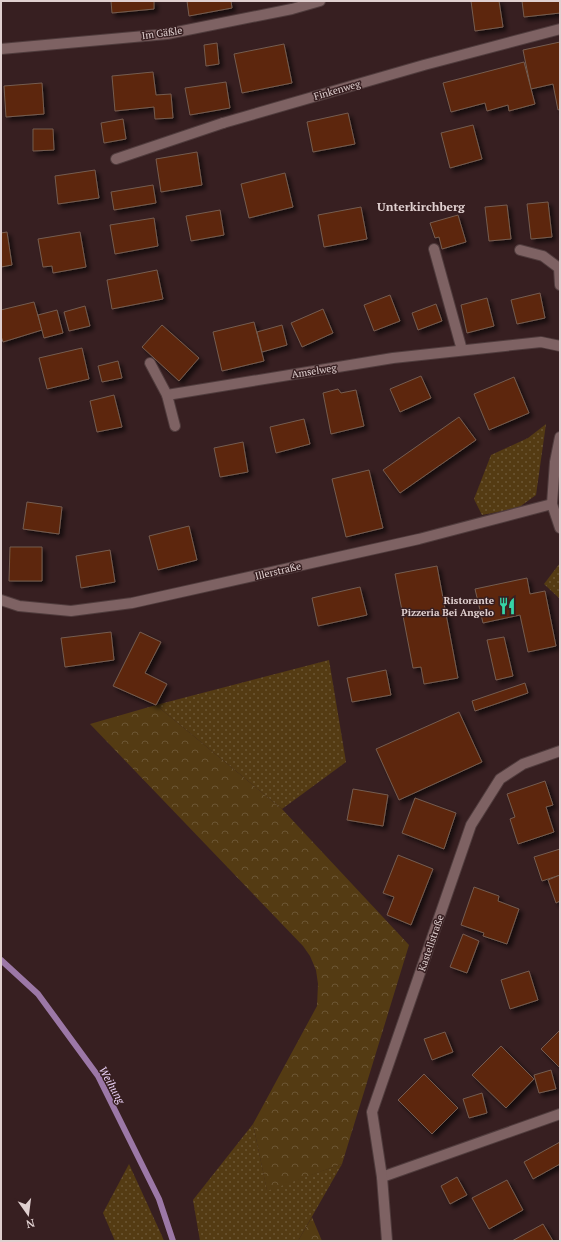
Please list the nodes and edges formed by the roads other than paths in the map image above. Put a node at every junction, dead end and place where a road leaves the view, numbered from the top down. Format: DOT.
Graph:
graph roads {
  1 [pos="320,1"];
  2 [pos="560,29"];
  3 [pos="1,49"];
  4 [pos="116,159"];
  5 [pos="434,249"];
  6 [pos="520,250"];
  7 [pos="560,285"];
  8 [pos="560,346"];
  9 [pos="462,350"];
  10 [pos="150,363"];
  11 [pos="167,395"];
  12 [pos="175,426"];
  13 [pos="560,437"];
  14 [pos="552,504"];
  15 [pos="560,528"];
  16 [pos="1,600"];
  17 [pos="560,751"];
  18 [pos="560,1114"];
  19 [pos="382,1177"];
  20 [pos="387,1241"];
  1 -- 3 [label="street, Im Gäßle"];
  2 -- 4 [label="street, Finkenweg"];
  5 -- 9 [label="street"];
  6 -- 7 [label="street"];
  8 -- 9 [label="street, Amselweg"];
  9 -- 11 [label="street, Amselweg"];
  10 -- 11 [label="street"];
  11 -- 12 [label="street"];
  13 -- 14 [label="street"];
  14 -- 15 [label="street"];
  14 -- 16 [label="street, Illerstraße"];
  17 -- 19 [label="street, Kastellstraße"];
  18 -- 19 [label="street"];
  19 -- 20 [label="street, Kastellstraße"];
}
